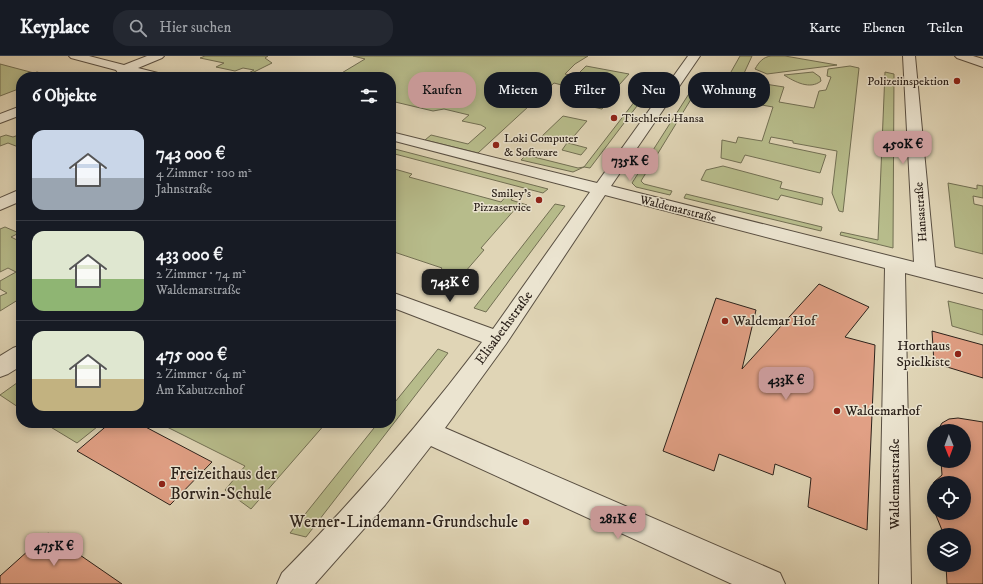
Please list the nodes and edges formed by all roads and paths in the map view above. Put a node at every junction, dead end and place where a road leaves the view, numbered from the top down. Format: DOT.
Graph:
graph roads {
  1 [pos="74,56"];
  2 [pos="158,56"];
  3 [pos="694,56"];
  4 [pos="909,56"];
  5 [pos="961,56"];
  6 [pos="983,63"];
  7 [pos="126,69"];
  8 [pos="118,72"];
  9 [pos="138,72"];
  10 [pos="16,112"];
  11 [pos="0,119"];
  12 [pos="396,137"];
  13 [pos="0,187"];
  14 [pos="601,189"];
  15 [pos="16,193"];
  16 [pos="16,197"];
  17 [pos="0,205"];
  18 [pos="895,264"];
  19 [pos="925,271"];
  20 [pos="983,286"];
  21 [pos="396,301"];
  22 [pos="497,339"];
  23 [pos="16,357"];
  24 [pos="0,368"];
  25 [pos="426,432"];
  26 [pos="294,584"];
  27 [pos="769,584"];
  28 [pos="895,584"];
  1 -- 7 [label="street"];
  2 -- 7 [label="street"];
  3 -- 14 [label="street, Elisabethstraße"];
  4 -- 19 [label="street, Hansastraße"];
  5 -- 6 [label="street"];
  7 -- 8 [label="street"];
  7 -- 9 [label="street"];
  10 -- 11 [label="street"];
  12 -- 14 [label="street, Waldemarstraße"];
  13 -- 15 [label="street"];
  14 -- 18 [label="street, Waldemarstraße"];
  14 -- 22 [label="street, Elisabethstraße"];
  16 -- 17 [label="street"];
  18 -- 19 [label="street, Waldemarstraße"];
  18 -- 28 [label="street, Waldemarstraße"];
  19 -- 20 [label="street, Waldemarstraße"];
  21 -- 22 [label="street"];
  22 -- 25 [label="street, Elisabethstraße"];
  23 -- 24 [label="street"];
  25 -- 26 [label="street, Elisabethstraße"];
  25 -- 27 [label="street"];
}
